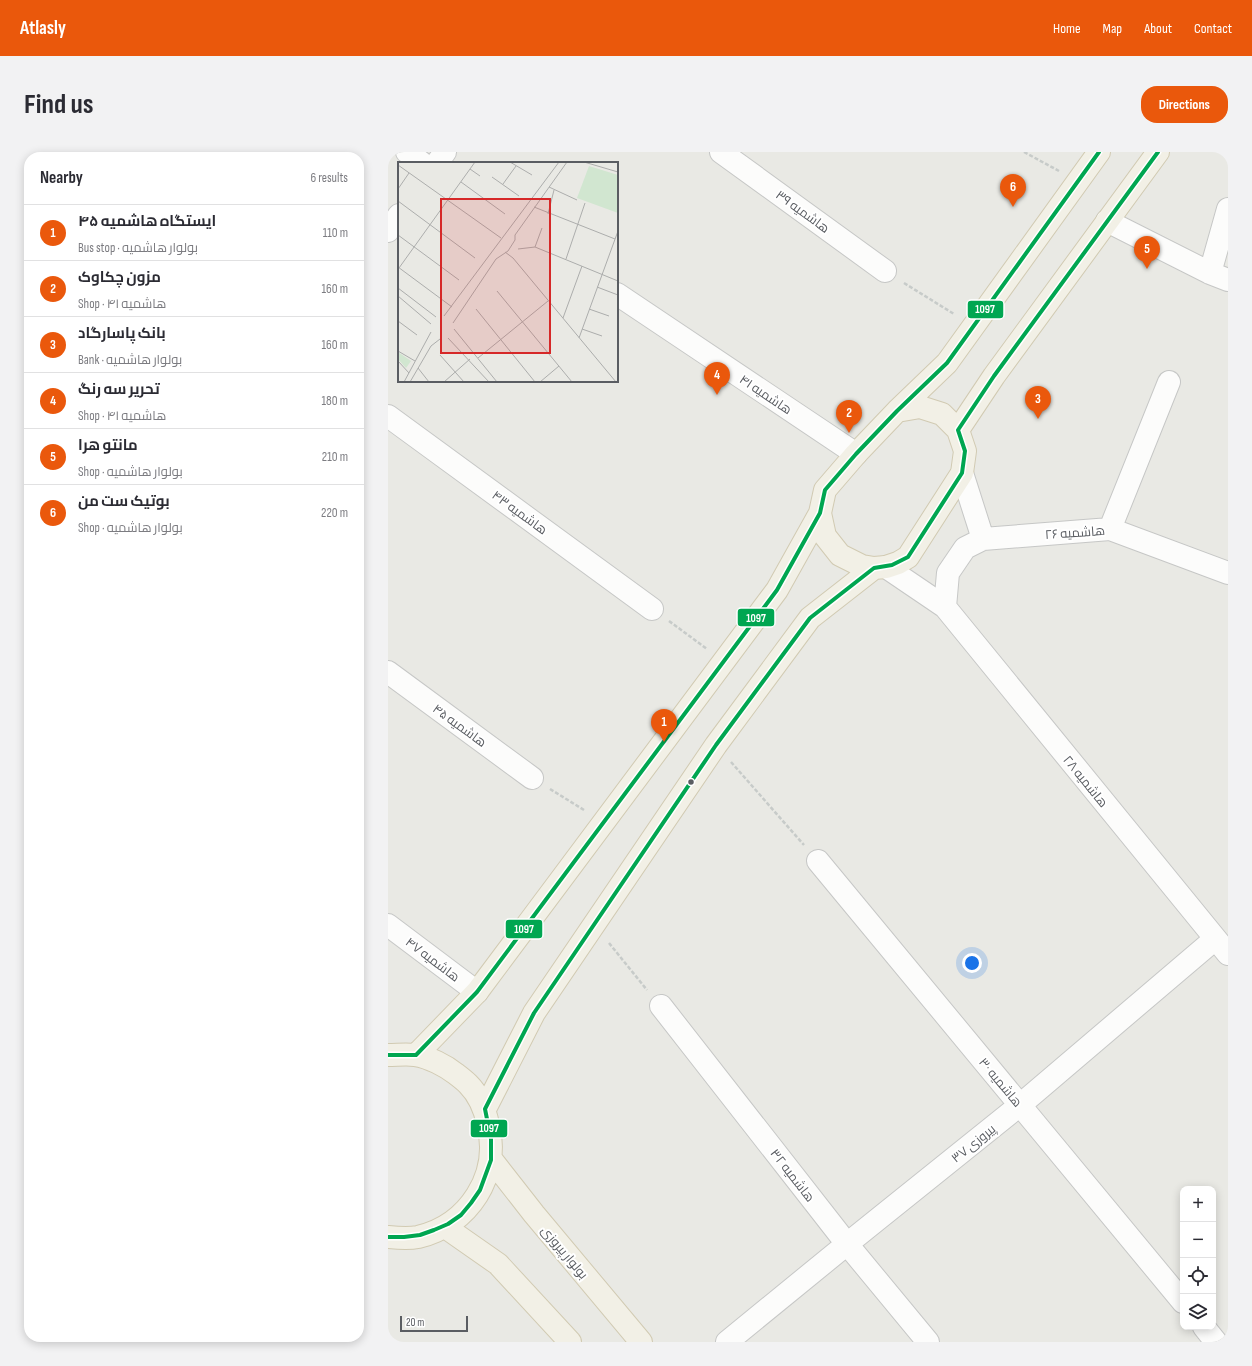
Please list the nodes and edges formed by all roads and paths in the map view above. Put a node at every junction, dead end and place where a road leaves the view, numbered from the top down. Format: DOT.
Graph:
graph roads {
  1 [pos="407,152"];
  2 [pos="445,152"];
  3 [pos="721,152"];
  4 [pos="1024,152"];
  5 [pos="1099,152"];
  6 [pos="1158,152"];
  7 [pos="421,162"];
  8 [pos="438,162"];
  9 [pos="1078,181"];
  10 [pos="1228,209"];
  11 [pos="398,216"];
  12 [pos="1107,221"];
  13 [pos="388,231"];
  14 [pos="885,271"];
  15 [pos="1219,276"];
  16 [pos="618,295"];
  17 [pos="975,326"];
  18 [pos="1168,382"];
  19 [pos="897,411"];
  20 [pos="388,416"];
  21 [pos="958,430"];
  22 [pos="856,454"];
  23 [pos="962,473"];
  24 [pos="820,513"];
  25 [pos="1110,529"];
  26 [pos="983,539"];
  27 [pos="880,567"];
  28 [pos="1228,573"];
  29 [pos="945,607"];
  30 [pos="652,609"];
  31 [pos="724,662"];
  32 [pos="388,672"];
  33 [pos="716,745"];
  34 [pos="532,778"];
  35 [pos="604,822"];
  36 [pos="818,861"];
  37 [pos="593,924"];
  38 [pos="388,925"];
  39 [pos="1222,946"];
  40 [pos="477,992"];
  41 [pos="660,1006"];
  42 [pos="388,1055"];
  43 [pos="416,1055"];
  44 [pos="1020,1105"];
  45 [pos="485,1109"];
  46 [pos="491,1160"];
  47 [pos="445,1227"];
  48 [pos="388,1237"];
  49 [pos="847,1244"];
  50 [pos="1180,1298"];
  51 [pos="1206,1330"];
  52 [pos="570,1342"];
  53 [pos="641,1342"];
  54 [pos="727,1342"];
  55 [pos="928,1342"];
  56 [pos="1216,1342"];
  1 -- 7 [label="street"];
  2 -- 8 [label="street"];
  3 -- 14 [label="street, هاشمیه ۳۹"];
  4 -- 9 [label="path"];
  5 -- 9 [label="main road"];
  6 -- 12 [label="main road"];
  9 -- 17 [label="main road"];
  10 -- 15 [label="street"];
  11 -- 13 [label="street"];
  12 -- 15 [label="street"];
  12 -- 21 [label="main road"];
  14 -- 17 [label="path"];
  16 -- 22 [label="street, هاشمیه ۴۱"];
  17 -- 19 [label="main road"];
  18 -- 25 [label="street"];
  19 -- 21 [label="main road"];
  19 -- 22 [label="main road"];
  20 -- 30 [label="street, هاشمیه ۴۳"];
  21 -- 23 [label="main road"];
  22 -- 24 [label="main road"];
  23 -- 26 [label="street"];
  23 -- 27 [label="main road"];
  24 -- 27 [label="main road"];
  24 -- 31 [label="main road"];
  25 -- 26 [label="street, هاشمیه ۲۶"];
  25 -- 28 [label="street, هاشمیه ۲۶"];
  26 -- 29 [label="street"];
  27 -- 29 [label="street, هاشمیه ۲۸"];
  27 -- 33 [label="main road"];
  29 -- 39 [label="street, هاشمیه ۲۸"];
  30 -- 31 [label="path"];
  31 -- 35 [label="main road"];
  32 -- 34 [label="street, هاشمیه ۴۵"];
  33 -- 36 [label="path"];
  33 -- 37 [label="main road"];
  34 -- 35 [label="path"];
  35 -- 40 [label="main road"];
  36 -- 44 [label="street, هاشمیه ۳۰"];
  37 -- 41 [label="path"];
  37 -- 45 [label="main road"];
  38 -- 40 [label="street, هاشمیه ۴۷"];
  39 -- 44 [label="street, پیروزی ۳۷"];
  40 -- 43 [label="main road"];
  41 -- 49 [label="street, هاشمیه ۳۲"];
  42 -- 43 [label="main road"];
  43 -- 45 [label="main road"];
  44 -- 49 [label="street, پیروزی ۳۷"];
  44 -- 50 [label="street, هاشمیه ۳۰"];
  45 -- 46 [label="main road"];
  46 -- 47 [label="main road"];
  46 -- 53 [label="main road, بولوار پیروزی"];
  47 -- 48 [label="main road"];
  47 -- 52 [label="main road"];
  49 -- 54 [label="street, پیروزی ۳۷"];
  49 -- 55 [label="street, هاشمیه ۳۲"];
  51 -- 56 [label="street"];
}
